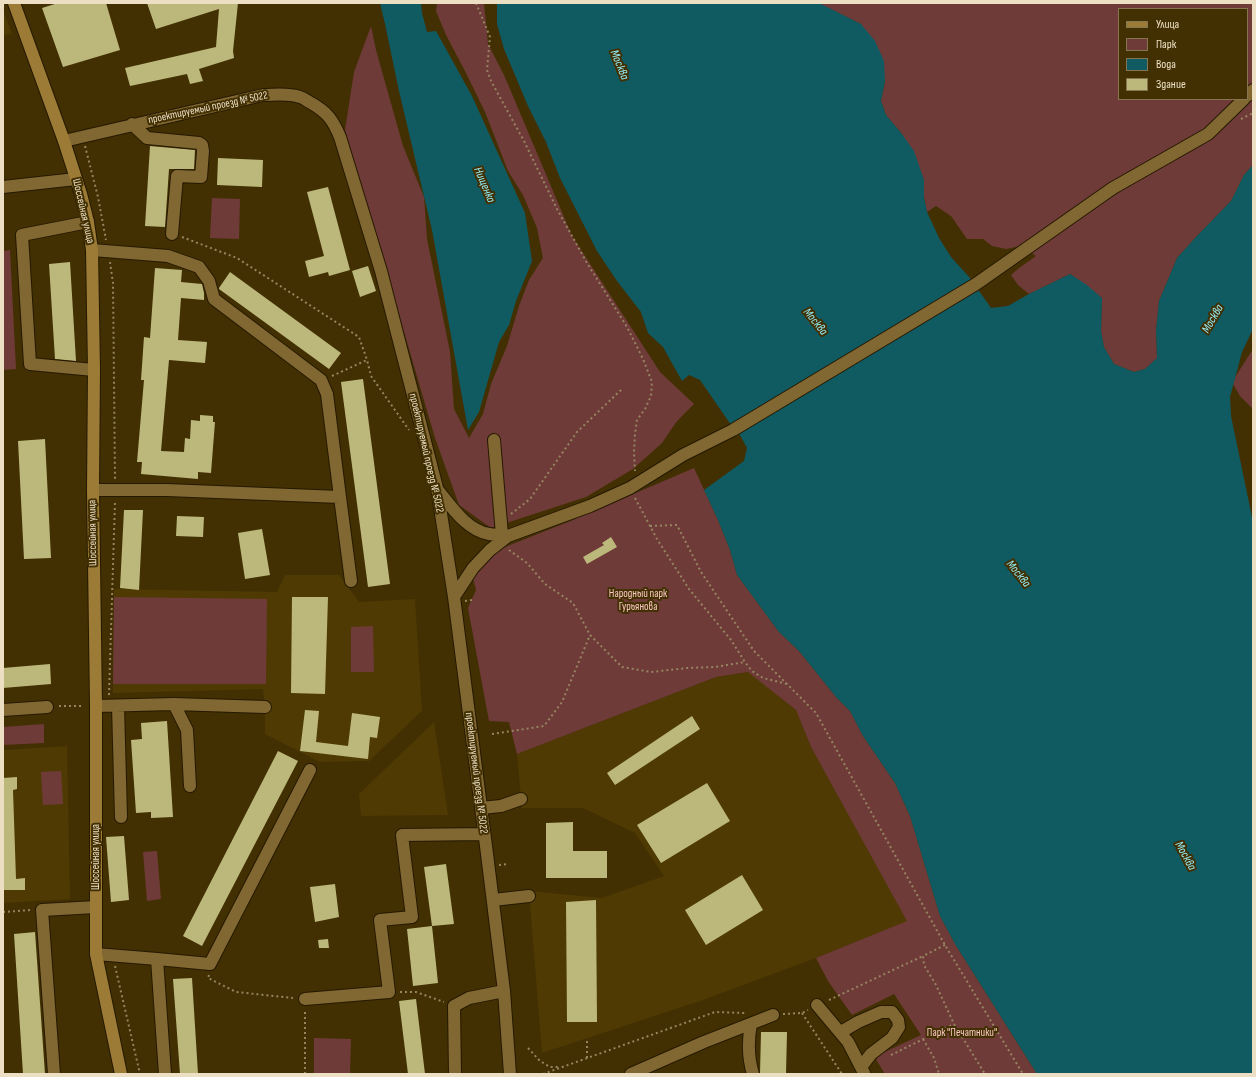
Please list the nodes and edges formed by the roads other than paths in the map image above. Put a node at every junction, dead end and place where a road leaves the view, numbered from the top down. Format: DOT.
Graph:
graph roads {
  1 [pos="14,3"];
  2 [pos="1243,100"];
  3 [pos="132,124"];
  4 [pos="64,141"];
  5 [pos="76,179"];
  6 [pos="3,187"];
  7 [pos="88,222"];
  8 [pos="172,234"];
  9 [pos="92,250"];
  10 [pos="94,370"];
  11 [pos="494,440"];
  12 [pos="436,488"];
  13 [pos="92,490"];
  14 [pos="340,497"];
  15 [pos="505,536"];
  16 [pos="351,581"];
  17 [pos="454,597"];
  18 [pos="174,704"];
  19 [pos="96,706"];
  20 [pos="113,706"];
  21 [pos="47,707"];
  22 [pos="265,708"];
  23 [pos="3,710"];
  24 [pos="310,770"];
  25 [pos="190,786"];
  26 [pos="521,799"];
  27 [pos="481,808"];
  28 [pos="121,817"];
  29 [pos="484,834"];
  30 [pos="529,896"];
  31 [pos="493,900"];
  32 [pos="96,907"];
  33 [pos="96,954"];
  34 [pos="157,959"];
  35 [pos="504,991"];
  36 [pos="305,999"];
  37 [pos="817,1005"];
  38 [pos="773,1015"];
  39 [pos="751,1019"];
  40 [pos="841,1032"];
  41 [pos="862,1071"];
  42 [pos="54,1074"];
  43 [pos="122,1074"];
  44 [pos="165,1074"];
  45 [pos="455,1074"];
  46 [pos="510,1074"];
  47 [pos="631,1074"];
  48 [pos="753,1074"];
  1 -- 4 [label="main road, Шоссейная улица"];
  2 -- 15 [label="street"];
  3 -- 4 [label="street, проектируемый проезд № 5022"];
  3 -- 8 [label="street"];
  3 -- 12 [label="street, проектируемый проезд № 5022"];
  4 -- 5 [label="main road, Шоссейная улица"];
  5 -- 6 [label="street"];
  5 -- 7 [label="main road, Шоссейная улица"];
  7 -- 9 [label="main road, Шоссейная улица"];
  7 -- 10 [label="street"];
  9 -- 10 [label="main road, Шоссейная улица"];
  9 -- 14 [label="street"];
  10 -- 13 [label="main road, Шоссейная улица"];
  11 -- 15 [label="street"];
  12 -- 15 [label="street"];
  12 -- 17 [label="street, проектируемый проезд № 5022"];
  13 -- 14 [label="street"];
  13 -- 19 [label="main road, Шоссейная улица"];
  14 -- 16 [label="street"];
  15 -- 17 [label="street"];
  17 -- 27 [label="street, проектируемый проезд № 5022"];
  18 -- 20 [label="street"];
  18 -- 22 [label="street"];
  18 -- 25 [label="street"];
  19 -- 20 [label="street"];
  19 -- 32 [label="main road, Шоссейная улица"];
  20 -- 28 [label="street"];
  21 -- 23 [label="street"];
  24 -- 34 [label="street"];
  26 -- 27 [label="street"];
  27 -- 29 [label="street, проектируемый проезд № 5022"];
  29 -- 31 [label="street, проектируемый проезд № 5022"];
  29 -- 36 [label="street"];
  30 -- 31 [label="street"];
  31 -- 35 [label="street, проектируемый проезд № 5022"];
  32 -- 33 [label="main road, Шоссейная улица"];
  32 -- 42 [label="street"];
  33 -- 34 [label="street"];
  33 -- 43 [label="main road, Шоссейная улица"];
  34 -- 44 [label="street"];
  35 -- 45 [label="street"];
  35 -- 46 [label="street, проектируемый проезд № 5022"];
  37 -- 40 [label="street"];
  38 -- 39 [label="street"];
  39 -- 47 [label="street"];
  39 -- 48 [label="street"];
  40 -- 41 [label="street"];
  40 -- 41 [label="street"];
}
